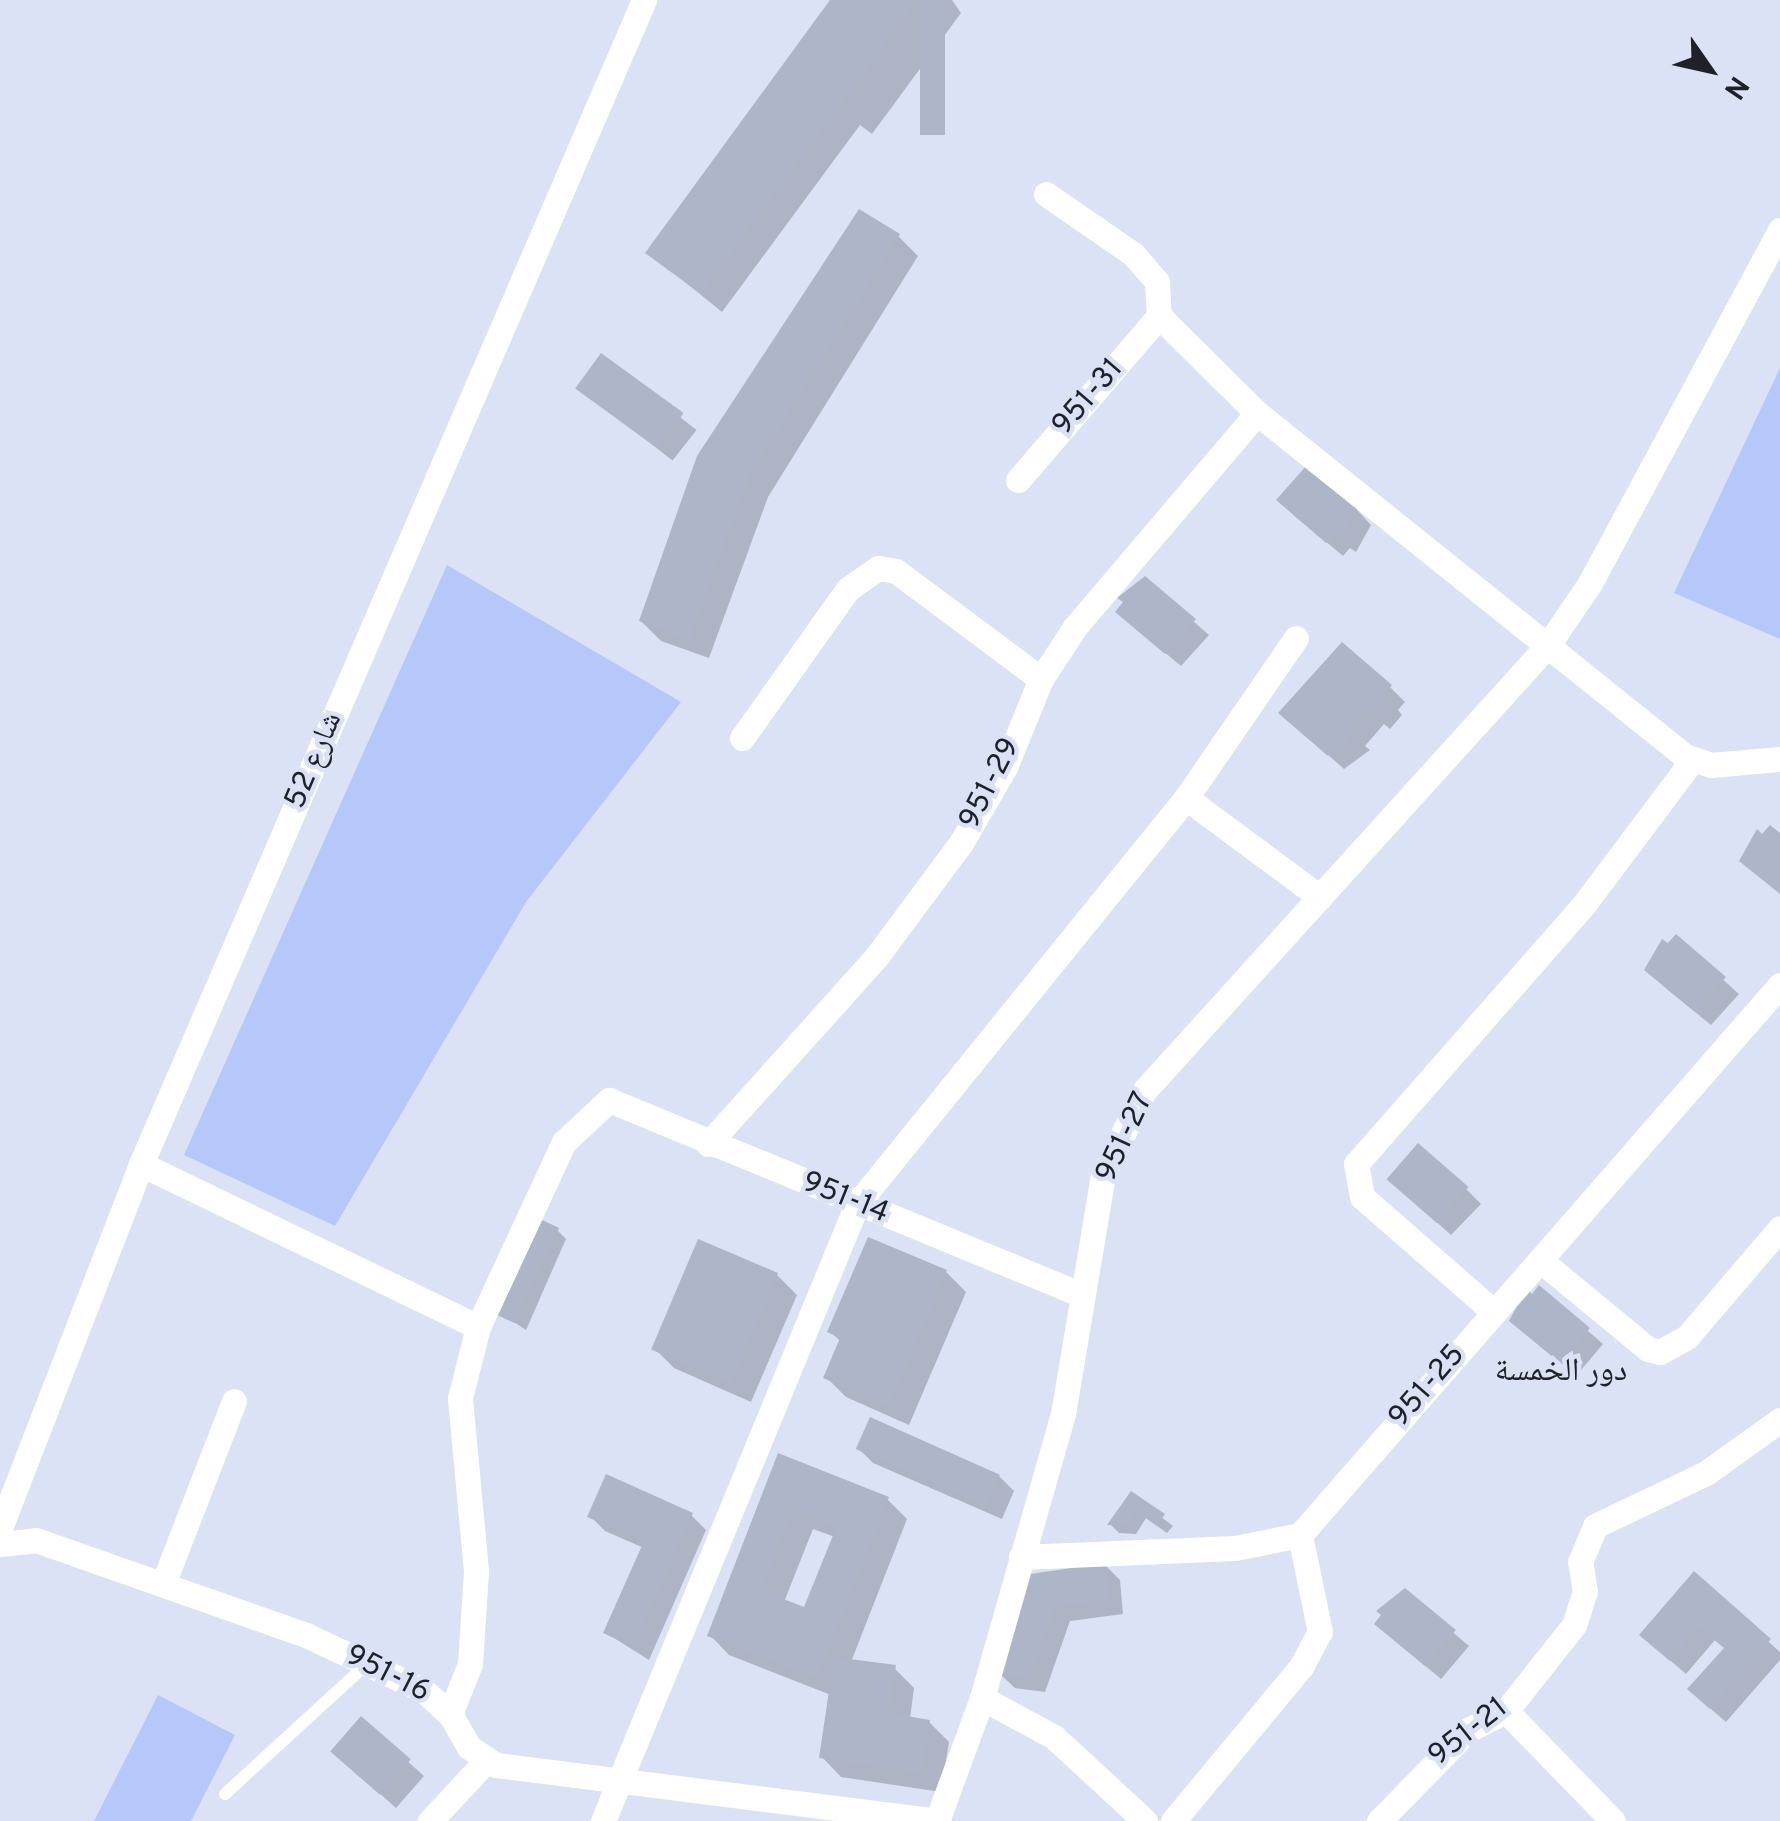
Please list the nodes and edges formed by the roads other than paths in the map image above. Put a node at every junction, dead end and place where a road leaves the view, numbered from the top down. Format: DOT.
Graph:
graph roads {
  1 [pos="644,0"];
  2 [pos="1046,194"];
  3 [pos="1780,230"];
  4 [pos="1159,316"];
  5 [pos="1257,413"];
  6 [pos="1018,480"];
  7 [pos="1296,638"];
  8 [pos="1548,645"];
  9 [pos="1041,679"];
  10 [pos="742,738"];
  11 [pos="1694,759"];
  12 [pos="1780,759"];
  13 [pos="1186,798"];
  14 [pos="1320,897"];
  15 [pos="1780,985"];
  16 [pos="708,1144"];
  17 [pos="141,1164"];
  18 [pos="857,1204"];
  19 [pos="1780,1228"];
  20 [pos="1540,1260"];
  21 [pos="1082,1295"];
  22 [pos="1494,1312"];
  23 [pos="478,1327"];
  24 [pos="234,1401"];
  25 [pos="1780,1420"];
  26 [pos="0,1528"];
  27 [pos="1300,1535"];
  28 [pos="0,1544"];
  29 [pos="1021,1556"];
  30 [pos="163,1584"];
  31 [pos="368,1664"];
  32 [pos="982,1698"];
  33 [pos="1506,1711"];
  34 [pos="450,1714"];
  35 [pos="486,1761"];
  36 [pos="619,1783"];
  37 [pos="225,1794"];
  38 [pos="842,1818"];
  39 [pos="1135,1818"];
  40 [pos="430,1821"];
  41 [pos="603,1821"];
  42 [pos="938,1821"];
  43 [pos="1173,1821"];
  44 [pos="1379,1821"];
  45 [pos="1613,1821"];
  1 -- 17 [label="street, شارع 52"];
  2 -- 4 [label="street"];
  3 -- 8 [label="street, 951-27"];
  4 -- 5 [label="street"];
  4 -- 6 [label="street, 951-31"];
  5 -- 8 [label="street"];
  5 -- 9 [label="street, 951-29"];
  7 -- 13 [label="street"];
  8 -- 11 [label="street"];
  8 -- 14 [label="street, 951-27"];
  9 -- 10 [label="street"];
  9 -- 16 [label="street, 951-29"];
  11 -- 12 [label="street"];
  11 -- 22 [label="street"];
  13 -- 14 [label="street"];
  13 -- 18 [label="street"];
  14 -- 21 [label="street, 951-27"];
  15 -- 20 [label="street, 951-25"];
  16 -- 18 [label="street, 951-14"];
  16 -- 23 [label="street, 951-14"];
  17 -- 23 [label="street"];
  17 -- 26 [label="street, شارع 52"];
  18 -- 21 [label="street, 951-14"];
  18 -- 36 [label="street"];
  19 -- 20 [label="street"];
  20 -- 22 [label="street, 951-25"];
  21 -- 29 [label="street, 951-27"];
  22 -- 27 [label="street, 951-25"];
  23 -- 34 [label="street"];
  24 -- 30 [label="street"];
  25 -- 33 [label="street, 951-21"];
  27 -- 29 [label="street"];
  27 -- 43 [label="street"];
  28 -- 30 [label="street, 951-16"];
  29 -- 32 [label="street, 951-27"];
  30 -- 31 [label="street, 951-16"];
  31 -- 34 [label="street, 951-16"];
  31 -- 37 [label="lane"];
  32 -- 39 [label="street"];
  32 -- 42 [label="street, 951-27"];
  33 -- 44 [label="street, 951-21"];
  33 -- 45 [label="street"];
  34 -- 35 [label="street, 951-16"];
  35 -- 36 [label="street"];
  35 -- 40 [label="street"];
  36 -- 38 [label="street"];
  36 -- 41 [label="street"];
  38 -- 42 [label="street"];
}
